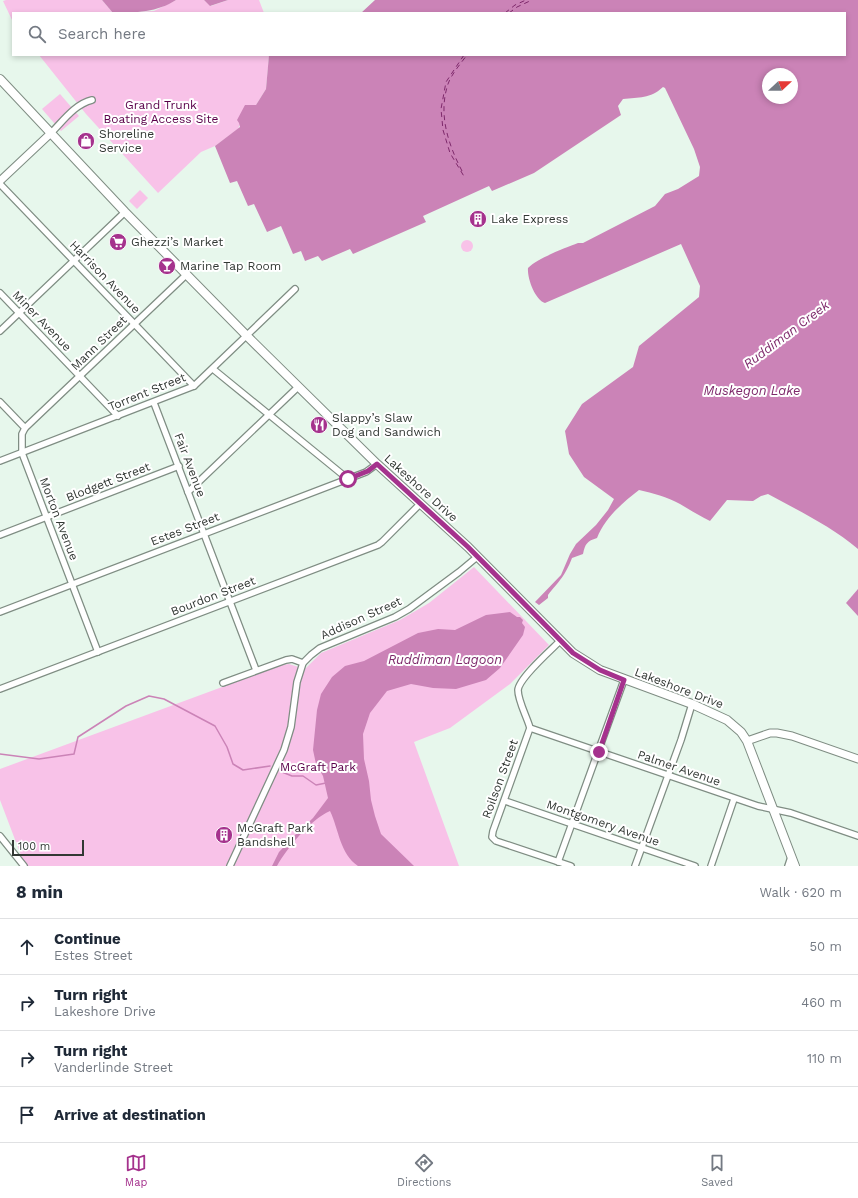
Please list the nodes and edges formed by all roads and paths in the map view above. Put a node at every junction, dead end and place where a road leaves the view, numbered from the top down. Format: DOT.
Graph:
graph roads {
  1 [pos="0,79"];
  2 [pos="92,100"];
  3 [pos="51,133"];
  4 [pos="0,181"];
  5 [pos="0,184"];
  6 [pos="125,212"];
  7 [pos="74,260"];
  8 [pos="187,274"];
  9 [pos="295,289"];
  10 [pos="0,293"];
  11 [pos="19,312"];
  12 [pos="134,324"];
  13 [pos="0,331"];
  14 [pos="247,336"];
  15 [pos="213,369"];
  16 [pos="80,376"];
  17 [pos="194,386"];
  18 [pos="298,387"];
  19 [pos="0,402"];
  20 [pos="154,403"];
  21 [pos="270,414"];
  22 [pos="118,416"];
  23 [pos="25,428"];
  24 [pos="22,453"];
  25 [pos="0,461"];
  26 [pos="377,464"];
  27 [pos="179,466"];
  28 [pos="348,479"];
  29 [pos="188,492"];
  30 [pos="420,504"];
  31 [pos="46,517"];
  32 [pos="204,534"];
  33 [pos="0,535"];
  34 [pos="477,557"];
  35 [pos="72,584"];
  36 [pos="230,602"];
  37 [pos="0,612"];
  38 [pos="560,641"];
  39 [pos="98,652"];
  40 [pos="303,664"];
  41 [pos="256,670"];
  42 [pos="624,680"];
  43 [pos="223,683"];
  44 [pos="0,689"];
  45 [pos="692,704"];
  46 [pos="530,728"];
  47 [pos="748,741"];
  48 [pos="599,752"];
  49 [pos="858,759"];
  50 [pos="667,775"];
  51 [pos="734,799"];
  52 [pos="504,801"];
  53 [pos="774,810"];
  54 [pos="573,824"];
  55 [pos="0,836"];
  56 [pos="858,836"];
  57 [pos="642,848"];
  58 [pos="791,857"];
  59 [pos="558,862"];
  60 [pos="24,866"];
  61 [pos="230,866"];
  62 [pos="571,866"];
  63 [pos="635,866"];
  64 [pos="695,866"];
  65 [pos="711,866"];
  66 [pos="788,866"];
  67 [pos="795,866"];
  1 -- 3 [label="main road, Lakeshore Drive"];
  2 -- 3 [label="street"];
  3 -- 4 [label="street"];
  3 -- 6 [label="main road, Lakeshore Drive"];
  5 -- 7 [label="street, Harrison Avenue"];
  6 -- 7 [label="street"];
  6 -- 8 [label="main road, Lakeshore Drive"];
  7 -- 11 [label="street"];
  7 -- 12 [label="street, Harrison Avenue"];
  8 -- 12 [label="street, Mann Street"];
  8 -- 14 [label="main road, Lakeshore Drive"];
  9 -- 14 [label="street, Torrent Street"];
  10 -- 11 [label="street, Miner Avenue"];
  11 -- 13 [label="street"];
  11 -- 16 [label="street, Miner Avenue"];
  12 -- 16 [label="street, Mann Street"];
  12 -- 17 [label="street, Harrison Avenue"];
  14 -- 15 [label="street, Torrent Street"];
  14 -- 18 [label="main road, Lakeshore Drive"];
  15 -- 17 [label="street, Torrent Street"];
  15 -- 21 [label="street"];
  16 -- 22 [label="street, Miner Avenue"];
  16 -- 23 [label="street, Mann Street"];
  17 -- 20 [label="street, Torrent Street"];
  18 -- 21 [label="street"];
  18 -- 26 [label="main road, Lakeshore Drive"];
  19 -- 23 [label="street"];
  20 -- 22 [label="street, Torrent Street"];
  20 -- 27 [label="street, Fair Avenue"];
  21 -- 28 [label="street"];
  21 -- 29 [label="street"];
  22 -- 24 [label="street, Torrent Street"];
  23 -- 24 [label="street, Morton Avenue"];
  24 -- 25 [label="street, Torrent Street"];
  24 -- 31 [label="street, Morton Avenue"];
  26 -- 28 [label="street, Estes Street"];
  26 -- 30 [label="main road, Lakeshore Drive"];
  27 -- 29 [label="street, Fair Avenue"];
  27 -- 31 [label="street, Blodgett Street"];
  28 -- 32 [label="street, Estes Street"];
  29 -- 32 [label="street, Fair Avenue"];
  30 -- 34 [label="main road, Lakeshore Drive"];
  30 -- 36 [label="street, Bourdon Street"];
  31 -- 33 [label="street, Blodgett Street"];
  31 -- 35 [label="street, Morton Avenue"];
  32 -- 35 [label="street, Estes Street"];
  32 -- 36 [label="street, Fair Avenue"];
  34 -- 38 [label="main road, Lakeshore Drive"];
  34 -- 40 [label="street, Addison Street"];
  35 -- 37 [label="street, Estes Street"];
  35 -- 39 [label="street, Morton Avenue"];
  36 -- 39 [label="street, Bourdon Street"];
  36 -- 41 [label="street, Fair Avenue"];
  38 -- 42 [label="main road, Lakeshore Drive"];
  38 -- 46 [label="street"];
  39 -- 44 [label="street, Bourdon Street"];
  40 -- 41 [label="street"];
  40 -- 61 [label="street"];
  41 -- 43 [label="street"];
  42 -- 45 [label="main road, Lakeshore Drive"];
  42 -- 48 [label="street"];
  45 -- 47 [label="main road, Lakeshore Drive"];
  45 -- 50 [label="street"];
  46 -- 48 [label="street, Palmer Avenue"];
  46 -- 52 [label="street, Roilson Street"];
  47 -- 49 [label="street"];
  47 -- 53 [label="main road"];
  48 -- 50 [label="street, Palmer Avenue"];
  48 -- 54 [label="street"];
  50 -- 51 [label="street, Palmer Avenue"];
  50 -- 57 [label="street"];
  51 -- 53 [label="street, Palmer Avenue"];
  51 -- 65 [label="street"];
  52 -- 54 [label="street, Montgomery Avenue"];
  52 -- 59 [label="street, Roilson Street"];
  53 -- 56 [label="street, Palmer Avenue"];
  53 -- 58 [label="main road"];
  54 -- 57 [label="street, Montgomery Avenue"];
  54 -- 59 [label="street"];
  55 -- 60 [label="street"];
  57 -- 63 [label="street"];
  57 -- 64 [label="street, Montgomery Avenue"];
  58 -- 66 [label="street"];
  58 -- 67 [label="main road"];
  59 -- 62 [label="street"];
}
